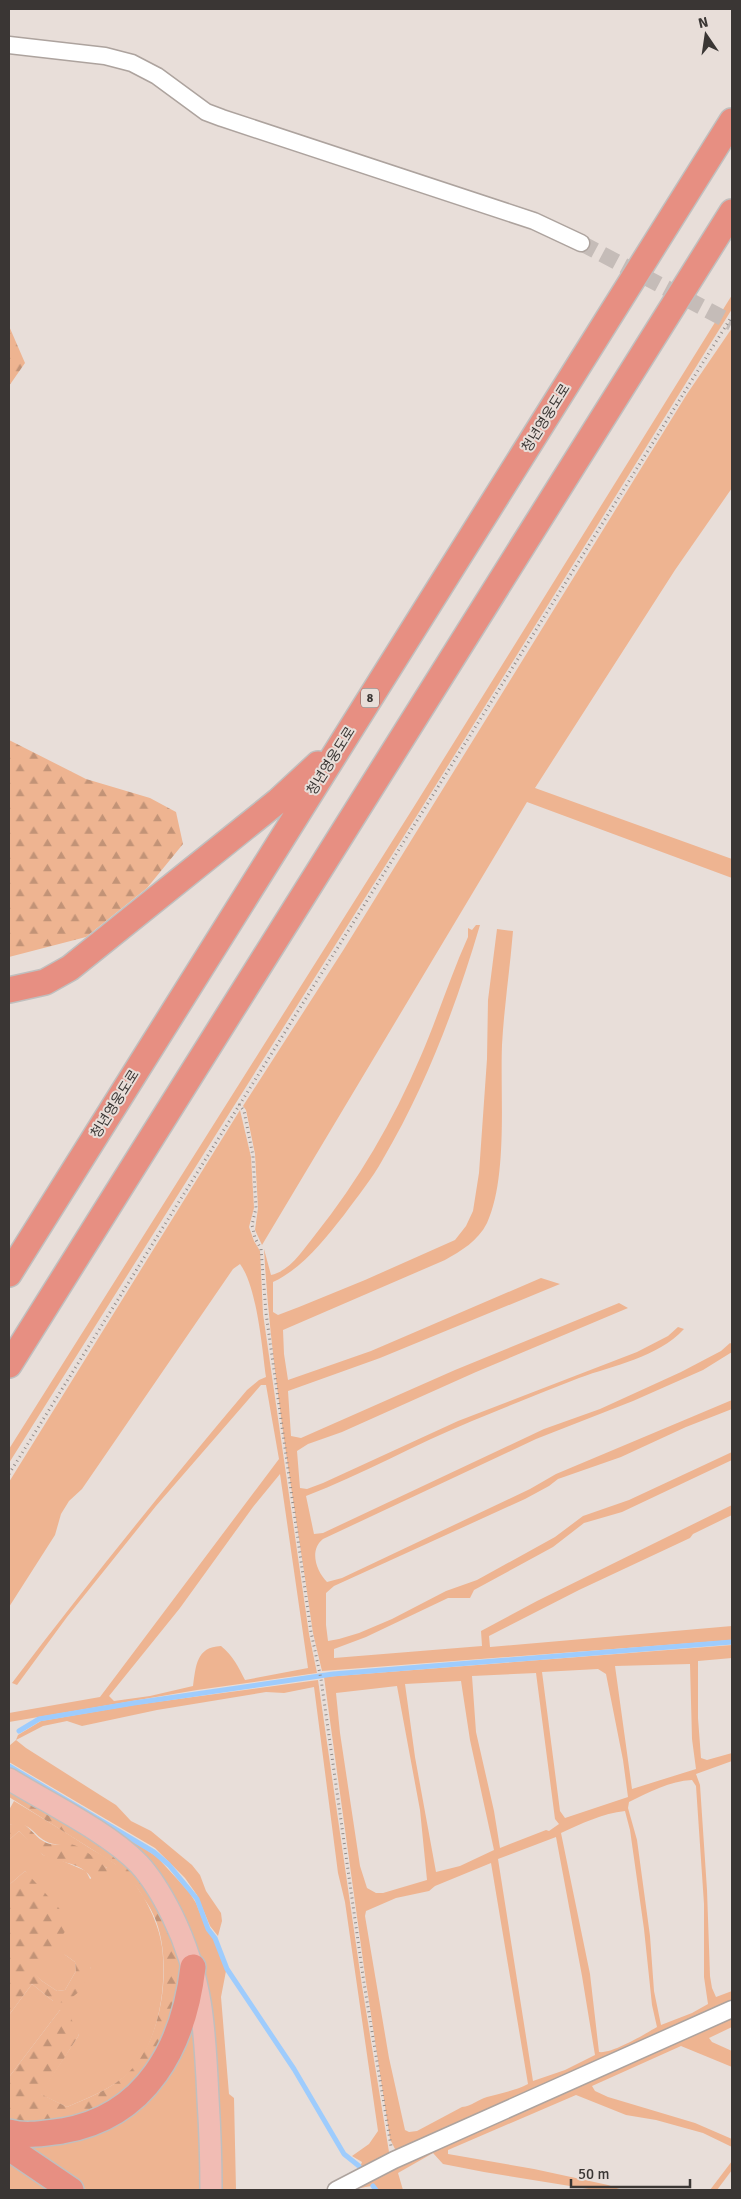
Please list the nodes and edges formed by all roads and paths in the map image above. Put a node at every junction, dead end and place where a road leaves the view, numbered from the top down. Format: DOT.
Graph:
graph roads {
  1 [pos="9,45"];
  2 [pos="732,121"];
  3 [pos="732,212"];
  4 [pos="581,243"];
  5 [pos="732,316"];
  6 [pos="355,723"];
  7 [pos="9,990"];
  8 [pos="239,1104"];
  9 [pos="9,1274"];
  10 [pos="9,1364"];
  11 [pos="9,1474"];
  12 [pos="9,1779"];
  13 [pos="193,1967"];
  14 [pos="732,2009"];
  15 [pos="9,2132"];
  16 [pos="9,2148"];
  17 [pos="394,2160"];
  18 [pos="71,2190"];
  19 [pos="211,2190"];
  20 [pos="336,2190"];
  1 -- 4 [label="street"];
  2 -- 6 [label="highway, 청년영웅도로 / 8"];
  3 -- 10 [label="highway"];
  5 -- 8 [label="path"];
  6 -- 7 [label="highway"];
  6 -- 9 [label="highway, 청년영웅도로 / 8"];
  8 -- 11 [label="path"];
  8 -- 17 [label="path"];
  12 -- 13 [label="main road"];
  13 -- 15 [label="highway"];
  13 -- 19 [label="main road"];
  14 -- 17 [label="street"];
  16 -- 18 [label="highway"];
  17 -- 20 [label="street"];
}
